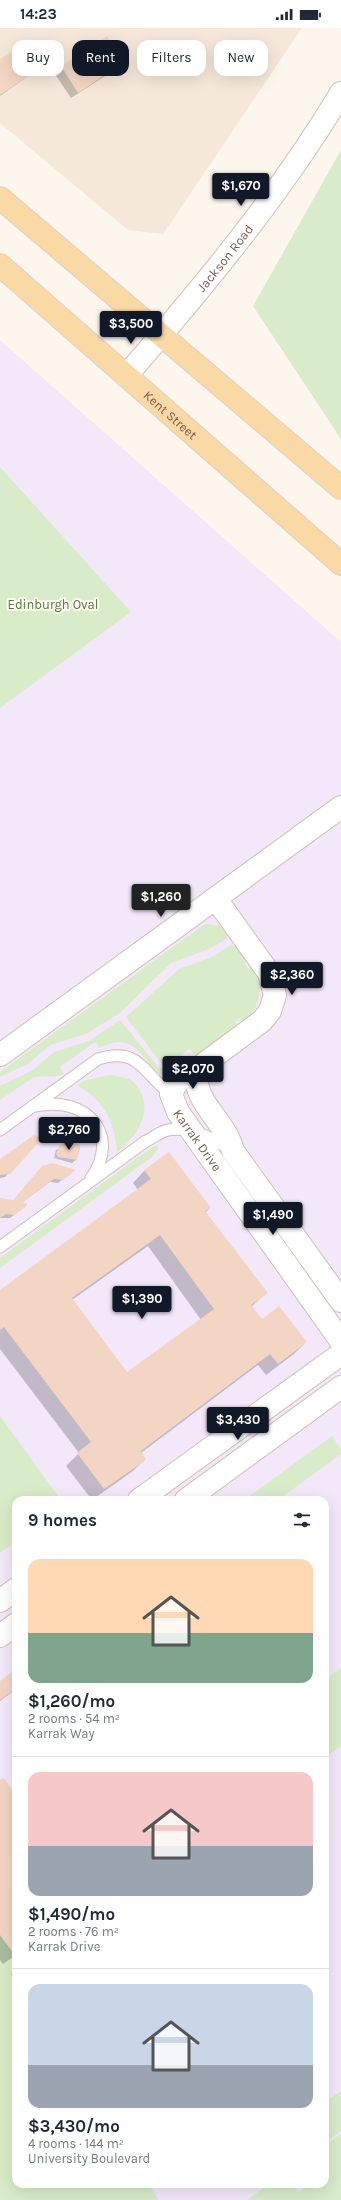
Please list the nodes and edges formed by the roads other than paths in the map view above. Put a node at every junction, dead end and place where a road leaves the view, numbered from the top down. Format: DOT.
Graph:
graph roads {
  1 [pos="341,93"];
  2 [pos="0,198"];
  3 [pos="0,265"];
  4 [pos="161,336"];
  5 [pos="126,376"];
  6 [pos="341,488"];
  7 [pos="341,564"];
  8 [pos="341,807"];
  9 [pos="216,898"];
  10 [pos="0,1055"];
  11 [pos="197,1069"];
  12 [pos="171,1094"];
  13 [pos="32,1106"];
  14 [pos="0,1130"];
  15 [pos="192,1132"];
  16 [pos="232,1151"];
  17 [pos="86,1185"];
  18 [pos="0,1247"];
  19 [pos="341,1301"];
  20 [pos="341,1341"];
  21 [pos="341,1354"];
  22 [pos="341,1387"];
  23 [pos="145,1496"];
  24 [pos="191,1496"];
  25 [pos="12,1592"];
  26 [pos="0,1601"];
  27 [pos="12,1627"];
  28 [pos="0,1636"];
  1 -- 4 [label="street, Jackson Road"];
  2 -- 4 [label="main road"];
  3 -- 5 [label="main road, Kent Street"];
  4 -- 5 [label="street, Jackson Road"];
  4 -- 6 [label="main road"];
  5 -- 7 [label="main road, Kent Street"];
  8 -- 9 [label="street"];
  9 -- 10 [label="street"];
  9 -- 11 [label="street"];
  11 -- 12 [label="street, Karrak Drive"];
  11 -- 16 [label="street, Karrak Drive"];
  12 -- 13 [label="lane"];
  12 -- 15 [label="street, Karrak Drive"];
  13 -- 14 [label="lane"];
  13 -- 17 [label="lane"];
  15 -- 16 [label="lane"];
  15 -- 17 [label="lane"];
  15 -- 20 [label="street, Karrak Drive"];
  16 -- 19 [label="street, Karrak Drive"];
  17 -- 18 [label="lane"];
  21 -- 23 [label="street"];
  22 -- 24 [label="street"];
  25 -- 26 [label="street"];
  27 -- 28 [label="street"];
}
